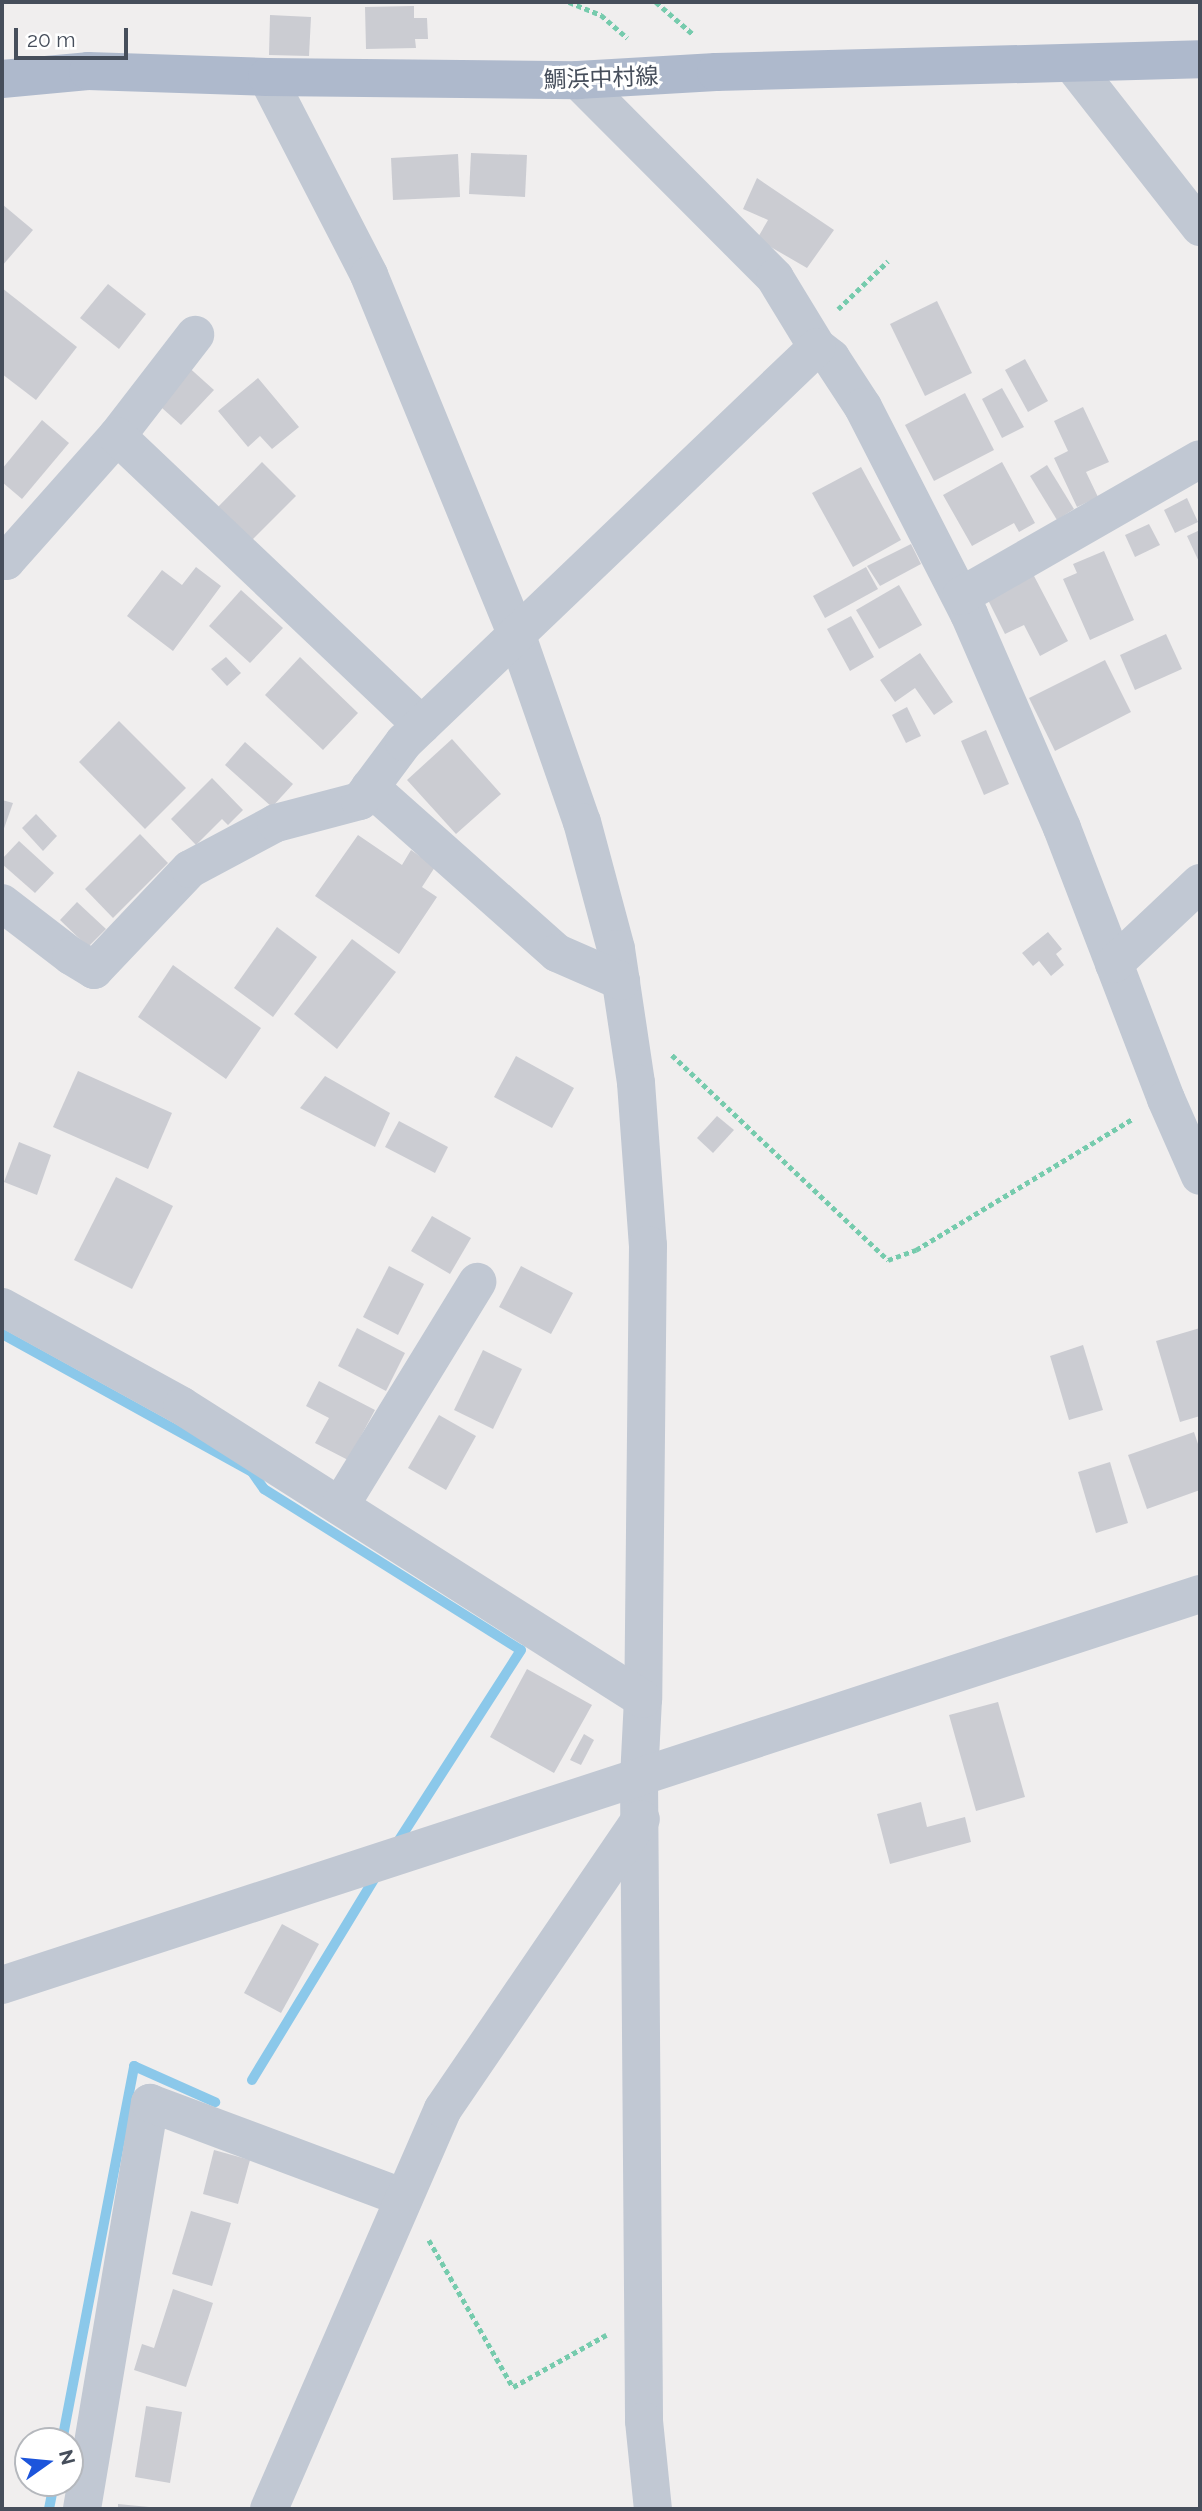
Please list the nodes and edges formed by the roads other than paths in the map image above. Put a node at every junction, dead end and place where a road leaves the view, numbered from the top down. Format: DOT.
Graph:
graph roads {
  1 [pos="1200,59"];
  2 [pos="1073,65"];
  3 [pos="267,78"];
  4 [pos="2,79"];
  5 [pos="578,80"];
  6 [pos="1200,227"];
  7 [pos="195,335"];
  8 [pos="814,342"];
  9 [pos="117,436"];
  10 [pos="1200,459"];
  11 [pos="2,558"];
  12 [pos="961,596"];
  13 [pos="516,633"];
  14 [pos="422,725"];
  15 [pos="370,787"];
  16 [pos="1200,883"];
  17 [pos="2,903"];
  18 [pos="1114,964"];
  19 [pos="623,996"];
  20 [pos="1200,1176"];
  21 [pos="477,1282"];
  22 [pos="2,1307"];
  23 [pos="340,1506"];
  24 [pos="1200,1594"];
  25 [pos="643,1699"];
  26 [pos="639,1779"];
  27 [pos="641,1819"];
  28 [pos="2,1985"];
  29 [pos="404,2197"];
  30 [pos="82,2509"];
  31 [pos="269,2509"];
  32 [pos="653,2509"];
  1 -- 2 [label="main road, 鯛浜中村線"];
  2 -- 5 [label="main road, 鯛浜中村線"];
  2 -- 6 [label="street"];
  3 -- 4 [label="main road, 鯛浜中村線"];
  3 -- 5 [label="main road, 鯛浜中村線"];
  3 -- 13 [label="street"];
  5 -- 8 [label="street"];
  7 -- 9 [label="street"];
  8 -- 12 [label="street"];
  8 -- 13 [label="street"];
  9 -- 11 [label="street"];
  9 -- 14 [label="street"];
  10 -- 12 [label="street"];
  12 -- 18 [label="street"];
  13 -- 14 [label="street"];
  13 -- 19 [label="street"];
  14 -- 15 [label="street"];
  15 -- 17 [label="street"];
  15 -- 19 [label="street"];
  16 -- 18 [label="street"];
  18 -- 20 [label="street"];
  19 -- 25 [label="street"];
  21 -- 23 [label="street"];
  22 -- 23 [label="street"];
  23 -- 25 [label="street"];
  24 -- 26 [label="street"];
  25 -- 26 [label="street"];
  26 -- 27 [label="street"];
  26 -- 28 [label="street"];
  27 -- 29 [label="street"];
  27 -- 32 [label="street"];
  29 -- 30 [label="street"];
  29 -- 31 [label="street"];
}
